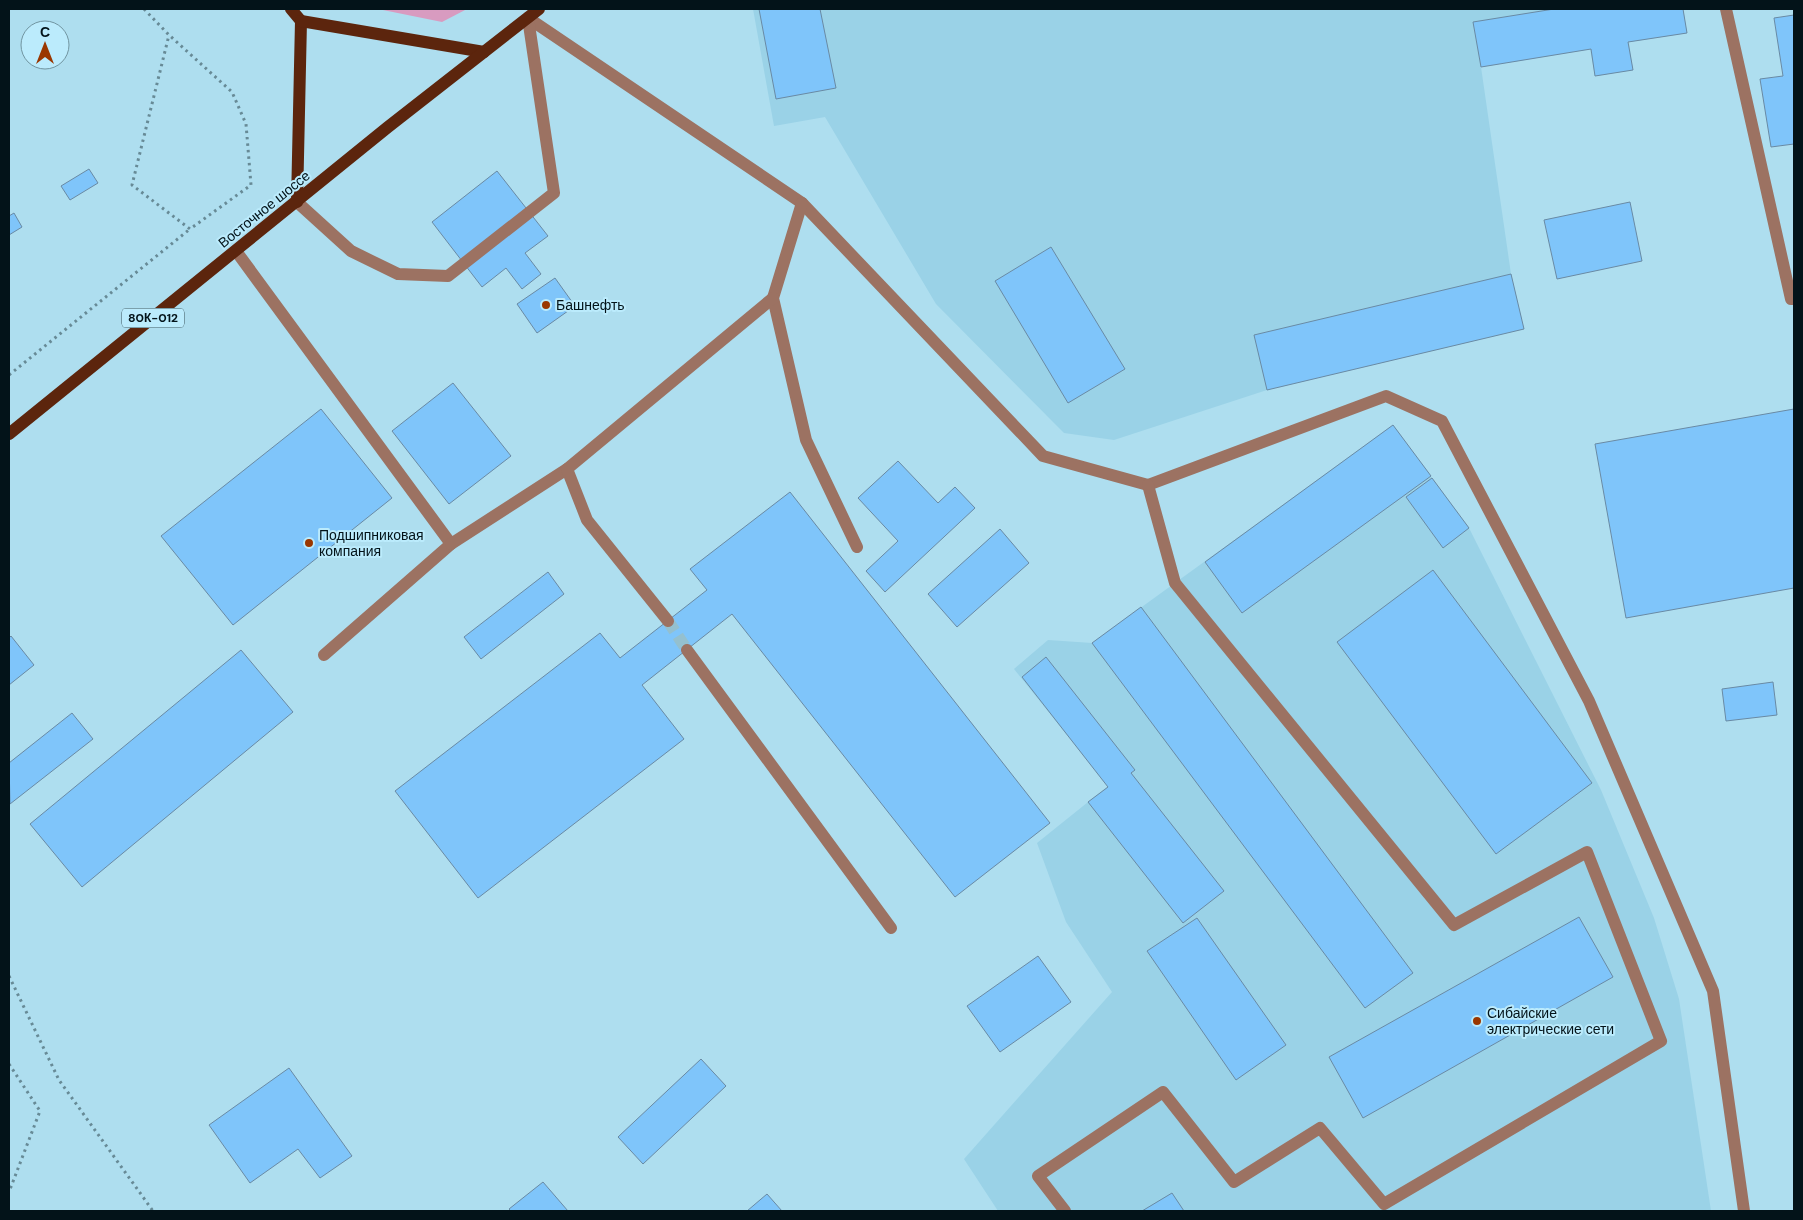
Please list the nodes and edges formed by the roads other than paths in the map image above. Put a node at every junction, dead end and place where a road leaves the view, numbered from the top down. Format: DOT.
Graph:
graph roads {
  1 [pos="291,9"];
  2 [pos="539,9"];
  3 [pos="1726,9"];
  4 [pos="528,18"];
  5 [pos="301,20"];
  6 [pos="484,52"];
  7 [pos="298,202"];
  8 [pos="802,203"];
  9 [pos="236,251"];
  10 [pos="773,298"];
  11 [pos="1794,299"];
  12 [pos="9,434"];
  13 [pos="567,468"];
  14 [pos="1148,485"];
  15 [pos="451,544"];
  16 [pos="857,547"];
  17 [pos="668,621"];
  18 [pos="687,650"];
  19 [pos="324,655"];
  20 [pos="891,928"];
  21 [pos="1064,1211"];
  22 [pos="1744,1211"];
  1 -- 5 [label="main road"];
  2 -- 4 [label="main road, Восточное шоссе / 80К-012"];
  3 -- 11 [label="street"];
  4 -- 6 [label="main road, Восточное шоссе / 80К-012"];
  4 -- 7 [label="street"];
  4 -- 8 [label="street"];
  5 -- 6 [label="main road"];
  5 -- 7 [label="main road"];
  6 -- 7 [label="main road, Восточное шоссе / 80К-012"];
  7 -- 9 [label="main road, Восточное шоссе / 80К-012"];
  8 -- 10 [label="street"];
  8 -- 14 [label="street"];
  9 -- 12 [label="main road, Восточное шоссе / 80К-012"];
  9 -- 15 [label="street"];
  10 -- 13 [label="street"];
  10 -- 16 [label="street"];
  13 -- 15 [label="street"];
  13 -- 17 [label="street"];
  14 -- 21 [label="street"];
  14 -- 22 [label="street"];
  15 -- 19 [label="street"];
  18 -- 20 [label="street"];
}
